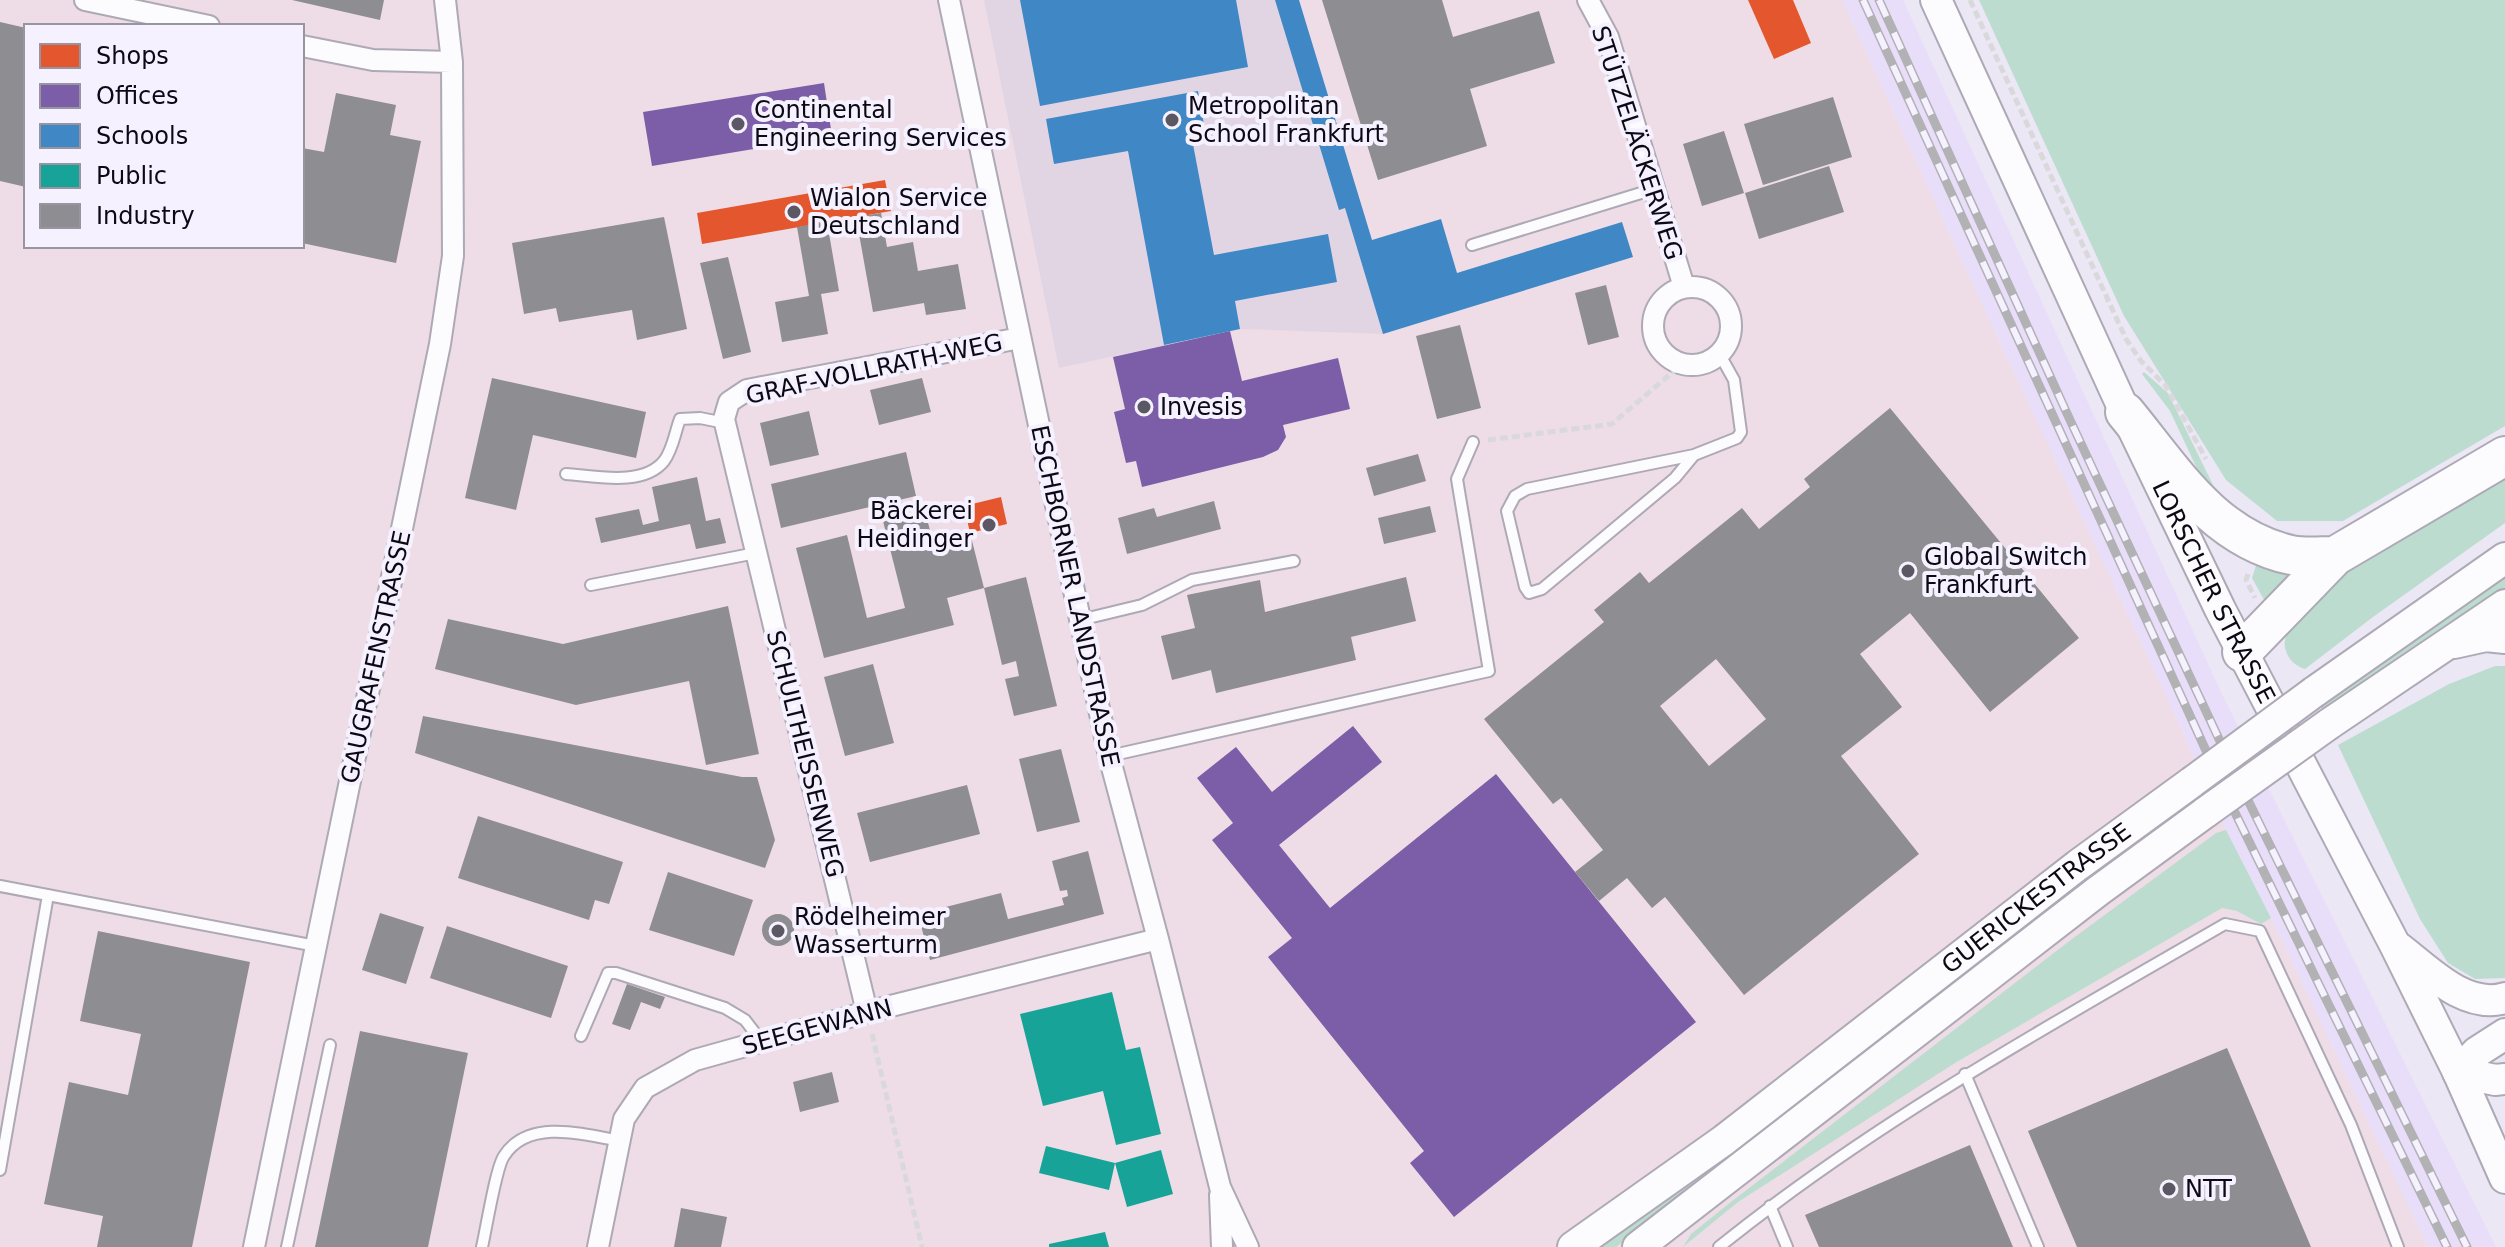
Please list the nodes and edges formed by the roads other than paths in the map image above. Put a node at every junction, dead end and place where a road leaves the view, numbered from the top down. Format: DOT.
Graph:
graph roads {
  1 [pos="85,0"];
  2 [pos="445,0"];
  3 [pos="949,0"];
  4 [pos="1588,0"];
  5 [pos="1936,0"];
  6 [pos="199,24"];
  7 [pos="304,46"];
  8 [pos="452,62"];
  9 [pos="1654,189"];
  10 [pos="1472,245"];
  11 [pos="1684,287"];
  12 [pos="1020,338"];
  13 [pos="1720,355"];
  14 [pos="729,402"];
  15 [pos="2125,412"];
  16 [pos="725,423"];
  17 [pos="1473,442"];
  18 [pos="1694,455"];
  19 [pos="2505,456"];
  20 [pos="566,474"];
  21 [pos="756,553"];
  22 [pos="2335,556"];
  23 [pos="2505,558"];
  24 [pos="1294,561"];
  25 [pos="591,585"];
  26 [pos="2505,605"];
  27 [pos="1080,620"];
  28 [pos="2505,638"];
  29 [pos="2444,645"];
  30 [pos="2242,652"];
  31 [pos="1109,756"];
  32 [pos="0,886"];
  33 [pos="48,895"];
  34 [pos="1158,939"];
  35 [pos="2395,945"];
  36 [pos="316,946"];
  37 [pos="2505,998"];
  38 [pos="867,1012"];
  39 [pos="2505,1034"];
  40 [pos="581,1036"];
  41 [pos="762,1042"];
  42 [pos="330,1045"];
  43 [pos="2458,1072"];
  44 [pos="1965,1074"];
  45 [pos="2505,1079"];
  46 [pos="620,1141"];
  47 [pos="0,1170"];
  48 [pos="2505,1178"];
  49 [pos="1220,1187"];
  50 [pos="1770,1206"];
  51 [pos="254,1247"];
  52 [pos="287,1247"];
  53 [pos="482,1247"];
  54 [pos="598,1247"];
  55 [pos="1222,1247"];
  56 [pos="1248,1247"];
  57 [pos="1573,1247"];
  58 [pos="1638,1247"];
  59 [pos="1719,1247"];
  60 [pos="1787,1247"];
  61 [pos="2038,1247"];
  62 [pos="2398,1247"];
  1 -- 6 [label="street"];
  2 -- 8 [label="street, GAUGRAFENSTRASSE"];
  3 -- 12 [label="street, ESCHBORNER LANDSTRASSE"];
  4 -- 9 [label="street, STÜTZELÄCKERWEG"];
  5 -- 15 [label="main road, LORSCHER STRASSE"];
  7 -- 8 [label="street"];
  8 -- 36 [label="street, GAUGRAFENSTRASSE"];
  9 -- 10 [label="lane"];
  9 -- 11 [label="street, STÜTZELÄCKERWEG"];
  11 -- 13 [label="street, STÜTZELÄCKERWEG"];
  11 -- 13 [label="street, STÜTZELÄCKERWEG"];
  12 -- 14 [label="street, GRAF-VOLLRATH-WEG"];
  12 -- 27 [label="street, ESCHBORNER LANDSTRASSE"];
  13 -- 18 [label="lane"];
  14 -- 16 [label="street, SCHULTHEISSENWEG"];
  15 -- 22 [label="highway"];
  15 -- 30 [label="main road, LORSCHER STRASSE"];
  16 -- 20 [label="lane"];
  16 -- 21 [label="street, SCHULTHEISSENWEG"];
  17 -- 31 [label="lane"];
  18 -- 18 [label="lane"];
  19 -- 22 [label="highway"];
  21 -- 25 [label="lane"];
  21 -- 38 [label="street, SCHULTHEISSENWEG"];
  22 -- 30 [label="highway"];
  23 -- 57 [label="main road, GUERICKESTRASSE, bridge"];
  24 -- 27 [label="lane"];
  26 -- 29 [label="main road, GUERICKESTRASSE"];
  27 -- 31 [label="street, ESCHBORNER LANDSTRASSE"];
  28 -- 29 [label="main road"];
  29 -- 58 [label="main road, GUERICKESTRASSE, bridge"];
  30 -- 35 [label="main road, LORSCHER STRASSE"];
  31 -- 34 [label="street, ESCHBORNER LANDSTRASSE"];
  32 -- 33 [label="lane"];
  33 -- 36 [label="lane"];
  33 -- 47 [label="lane"];
  34 -- 38 [label="street, SEEGEWANN"];
  34 -- 49 [label="street, ESCHBORNER LANDSTRASSE"];
  35 -- 37 [label="main road"];
  35 -- 43 [label="main road, LORSCHER STRASSE"];
  36 -- 51 [label="street, GAUGRAFENSTRASSE"];
  38 -- 41 [label="street, SEEGEWANN"];
  39 -- 43 [label="main road"];
  40 -- 41 [label="lane"];
  41 -- 46 [label="street, SEEGEWANN"];
  42 -- 52 [label="lane"];
  43 -- 45 [label="main road"];
  43 -- 48 [label="main road, LORSCHER STRASSE"];
  44 -- 50 [label="lane"];
  44 -- 61 [label="lane"];
  44 -- 62 [label="lane"];
  46 -- 53 [label="lane"];
  46 -- 54 [label="street, SEEGEWANN"];
  49 -- 55 [label="street, ESCHBORNER LANDSTRASSE"];
  49 -- 56 [label="street, ESCHBORNER LANDSTRASSE"];
  50 -- 59 [label="lane"];
  50 -- 60 [label="lane"];
}
